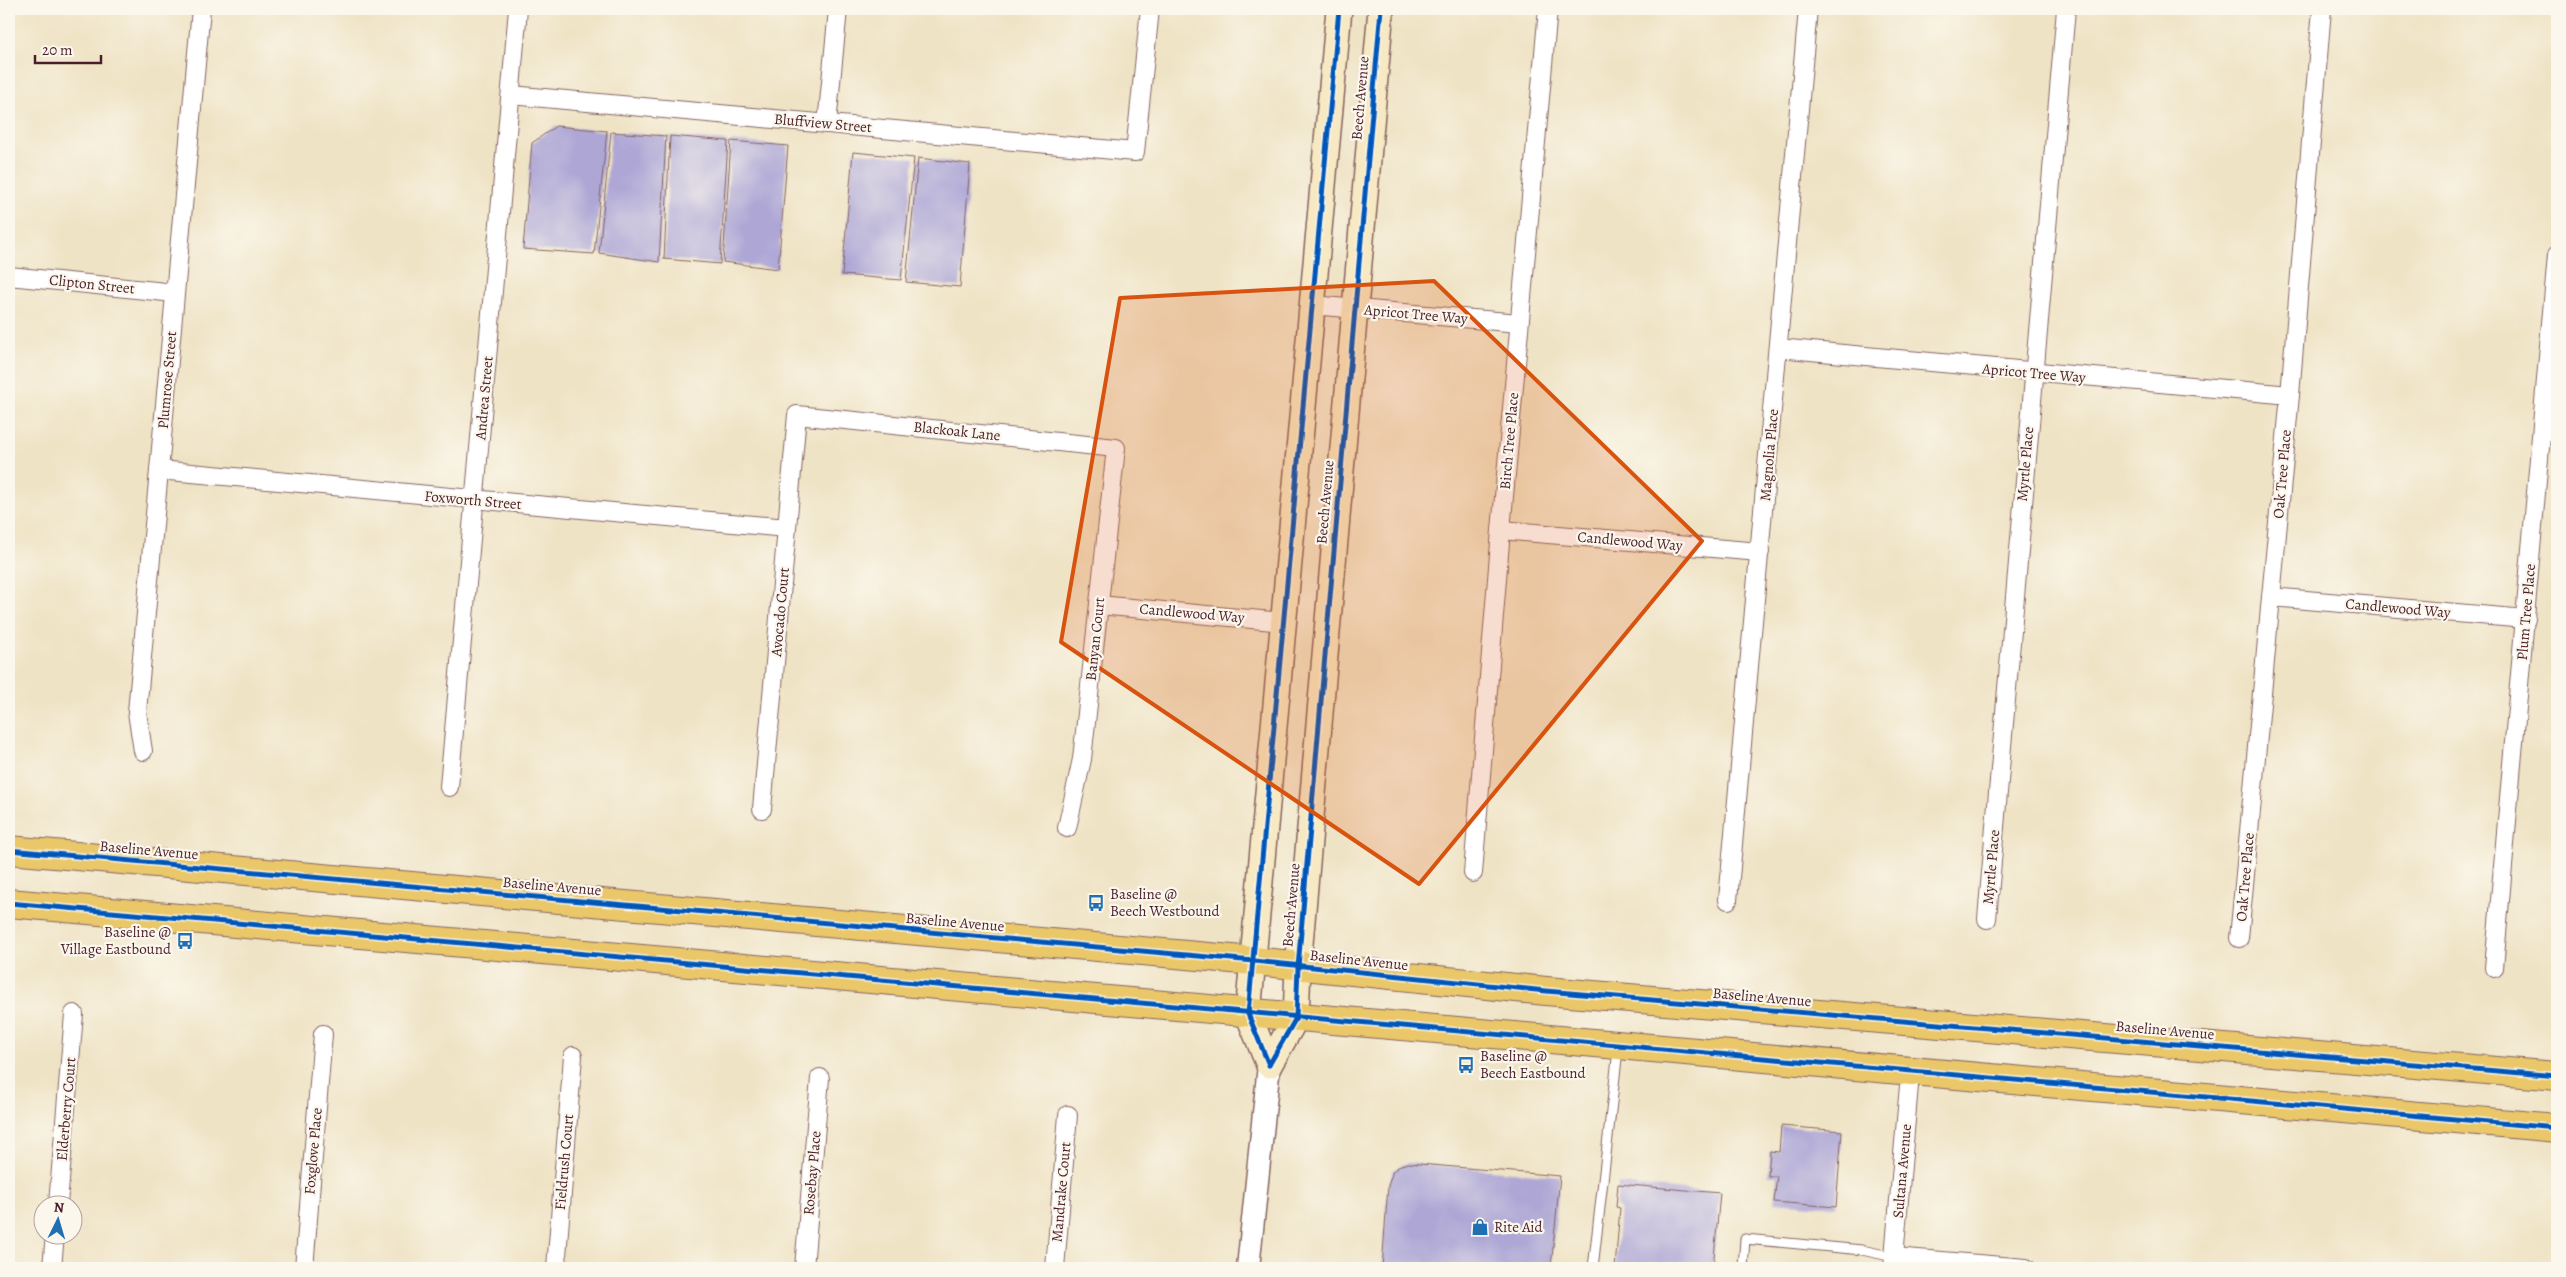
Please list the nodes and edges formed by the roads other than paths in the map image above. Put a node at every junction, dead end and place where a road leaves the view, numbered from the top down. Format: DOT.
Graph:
graph roads {
  1 [pos="201,9"];
  2 [pos="518,9"];
  3 [pos="838,9"];
  4 [pos="1150,9"];
  5 [pos="1339,9"];
  6 [pos="1381,9"];
  7 [pos="1548,9"];
  8 [pos="1808,9"];
  9 [pos="2066,9"];
  10 [pos="2322,9"];
  11 [pos="511,95"];
  12 [pos="827,124"];
  13 [pos="2557,255"];
  14 [pos="9,276"];
  15 [pos="175,293"];
  16 [pos="1312,305"];
  17 [pos="1354,308"];
  18 [pos="1519,323"];
  19 [pos="1778,348"];
  20 [pos="2033,373"];
  21 [pos="2290,395"];
  22 [pos="797,415"];
  23 [pos="1116,448"];
  24 [pos="159,470"];
  25 [pos="475,501"];
  26 [pos="787,528"];
  27 [pos="1501,530"];
  28 [pos="1760,552"];
  29 [pos="2271,597"];
  30 [pos="1099,604"];
  31 [pos="2526,619"];
  32 [pos="1284,622"];
  33 [pos="143,750"];
  34 [pos="449,787"];
  35 [pos="762,809"];
  36 [pos="1067,828"];
  37 [pos="9,850"];
  38 [pos="1473,873"];
  39 [pos="1728,900"];
  40 [pos="9,903"];
  41 [pos="1987,919"];
  42 [pos="2240,938"];
  43 [pos="1254,961"];
  44 [pos="1298,967"];
  45 [pos="2494,968"];
  46 [pos="74,1014"];
  47 [pos="1248,1014"];
  48 [pos="1296,1018"];
  49 [pos="323,1034"];
  50 [pos="1618,1046"];
  51 [pos="573,1056"];
  52 [pos="1269,1065"];
  53 [pos="1910,1074"];
  54 [pos="2557,1076"];
  55 [pos="820,1078"];
  56 [pos="1068,1116"];
  57 [pos="2557,1128"];
  58 [pos="59,1194"];
  59 [pos="54,1244"];
  60 [pos="1893,1263"];
  61 [pos="52,1268"];
  62 [pos="304,1268"];
  63 [pos="556,1268"];
  64 [pos="804,1268"];
  65 [pos="1055,1268"];
  66 [pos="1248,1268"];
  67 [pos="1593,1268"];
  68 [pos="1743,1268"];
  69 [pos="2026,1268"];
  1 -- 15 [label="street, Plumrose Street"];
  2 -- 11 [label="street, Andrea Street"];
  3 -- 12 [label="street"];
  4 -- 12 [label="street, Bluffview Street"];
  5 -- 16 [label="main road, Beech Avenue"];
  6 -- 17 [label="main road, Beech Avenue"];
  7 -- 18 [label="street, Birch Tree Place"];
  8 -- 19 [label="street, Magnolia Place"];
  9 -- 20 [label="street, Myrtle Place"];
  10 -- 21 [label="street, Oak Tree Place"];
  11 -- 12 [label="street, Bluffview Street"];
  11 -- 25 [label="street, Andrea Street"];
  13 -- 31 [label="street, Plum Tree Place"];
  14 -- 15 [label="street, Clipton Street"];
  15 -- 24 [label="street, Plumrose Street"];
  16 -- 17 [label="street, Apricot Tree Way"];
  16 -- 32 [label="main road, Beech Avenue"];
  17 -- 18 [label="street, Apricot Tree Way"];
  17 -- 44 [label="main road, Beech Avenue"];
  18 -- 27 [label="street, Birch Tree Place"];
  19 -- 20 [label="street, Apricot Tree Way"];
  19 -- 28 [label="street, Magnolia Place"];
  20 -- 21 [label="street, Apricot Tree Way"];
  20 -- 41 [label="street, Myrtle Place"];
  21 -- 29 [label="street, Oak Tree Place"];
  22 -- 23 [label="street, Blackoak Lane"];
  22 -- 26 [label="street, Avocado Court"];
  23 -- 30 [label="street, Banyan Court"];
  24 -- 25 [label="street, Foxworth Street"];
  24 -- 33 [label="street, Plumrose Street"];
  25 -- 26 [label="street, Foxworth Street"];
  25 -- 34 [label="street, Andrea Street"];
  26 -- 35 [label="street, Avocado Court"];
  27 -- 28 [label="street, Candlewood Way"];
  27 -- 38 [label="street, Birch Tree Place"];
  28 -- 39 [label="street, Magnolia Place"];
  29 -- 31 [label="street, Candlewood Way"];
  29 -- 42 [label="street, Oak Tree Place"];
  30 -- 32 [label="street, Candlewood Way"];
  30 -- 36 [label="street, Banyan Court"];
  31 -- 45 [label="street, Plum Tree Place"];
  32 -- 43 [label="main road, Beech Avenue"];
  37 -- 43 [label="main road, Baseline Avenue"];
  40 -- 47 [label="main road"];
  43 -- 44 [label="main road, Baseline Avenue"];
  43 -- 47 [label="main road, Beech Avenue"];
  44 -- 48 [label="main road, Beech Avenue"];
  44 -- 54 [label="main road, Baseline Avenue"];
  46 -- 58 [label="street, Elderberry Court"];
  47 -- 48 [label="main road"];
  47 -- 52 [label="main road, Beech Avenue"];
  48 -- 50 [label="main road"];
  48 -- 52 [label="main road, Beech Avenue"];
  49 -- 62 [label="street, Foxglove Place"];
  50 -- 53 [label="main road"];
  50 -- 67 [label="lane"];
  51 -- 63 [label="street, Fieldrush Court"];
  52 -- 66 [label="street, Beech Avenue"];
  53 -- 57 [label="main road"];
  53 -- 60 [label="street, Sultana Avenue"];
  55 -- 64 [label="street, Rosebay Place"];
  56 -- 65 [label="street, Mandrake Court"];
  59 -- 61 [label="street"];
  60 -- 68 [label="lane"];
  60 -- 69 [label="street"];
}
